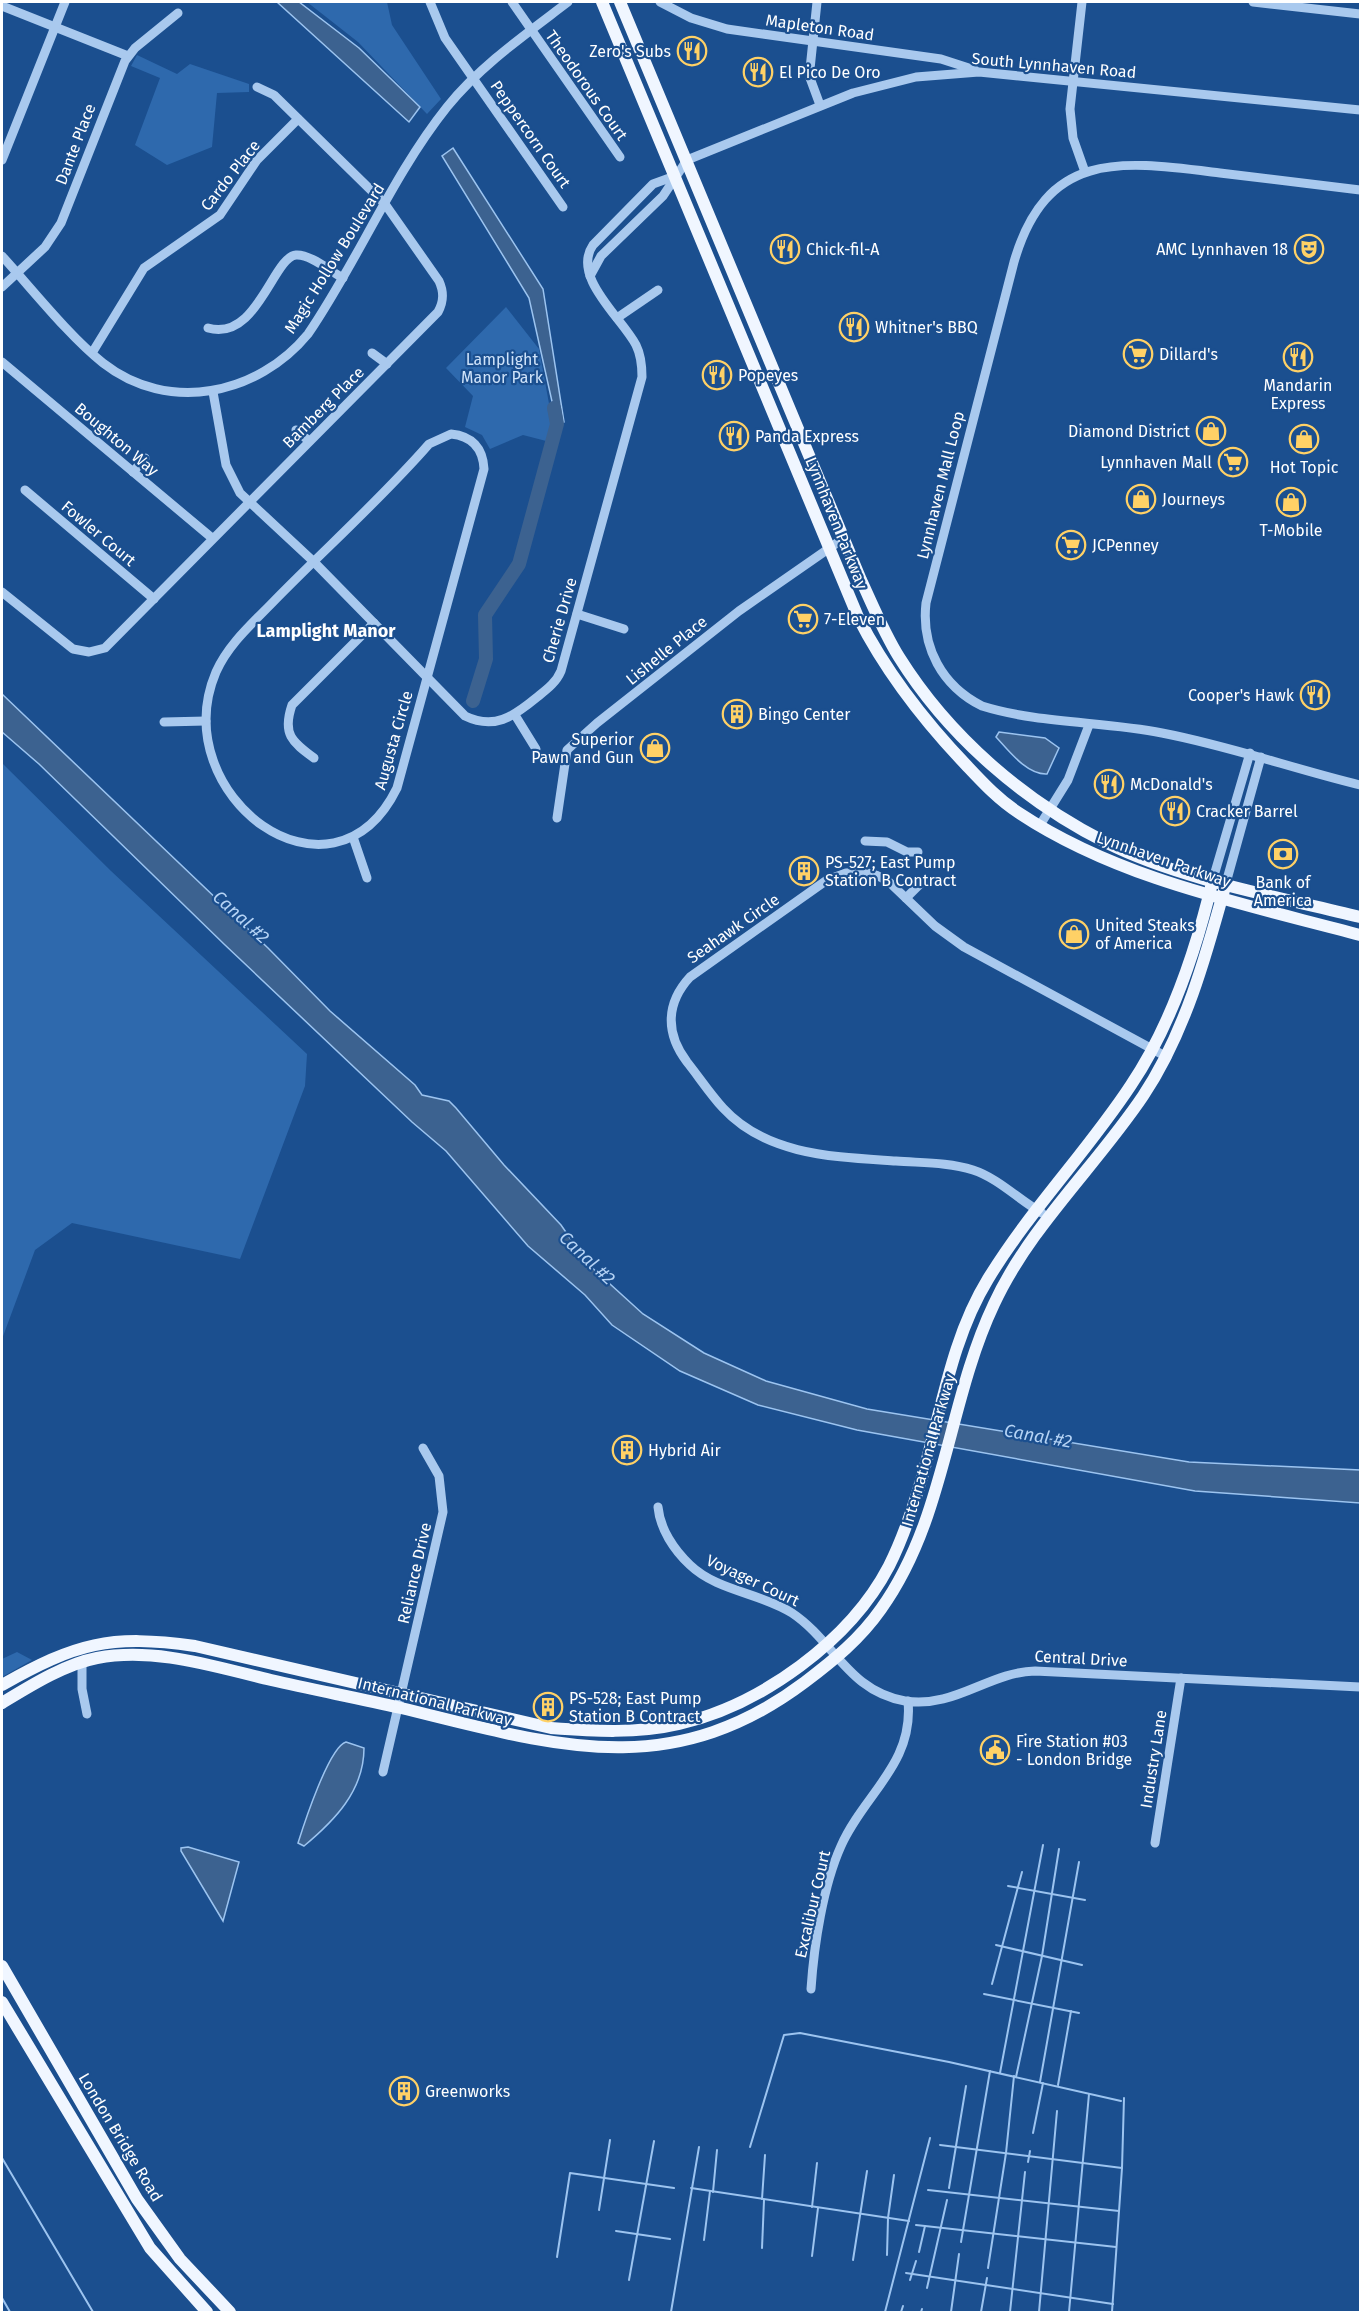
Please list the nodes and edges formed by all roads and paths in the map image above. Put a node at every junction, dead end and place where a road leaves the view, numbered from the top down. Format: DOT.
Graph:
graph roads {
  1 [pos="65,2"];
  2 [pos="430,2"];
  3 [pos="512,2"];
  4 [pos="568,2"];
  5 [pos="602,2"];
  6 [pos="620,2"];
  7 [pos="660,2"];
  8 [pos="817,2"];
  9 [pos="1083,2"];
  10 [pos="1257,2"];
  11 [pos="1347,2"];
  12 [pos="2,6"];
  13 [pos="1346,12"];
  14 [pos="178,13"];
  15 [pos="1360,14"];
  16 [pos="54,26"];
  17 [pos="531,30"];
  18 [pos="813,41"];
  19 [pos="128,56"];
  20 [pos="979,72"];
  21 [pos="473,78"];
  22 [pos="1073,82"];
  23 [pos="257,87"];
  24 [pos="820,105"];
  25 [pos="1360,110"];
  26 [pos="298,119"];
  27 [pos="620,157"];
  28 [pos="2,160"];
  29 [pos="687,160"];
  30 [pos="1085,172"];
  31 [pos="675,176"];
  32 [pos="1360,190"];
  33 [pos="385,204"];
  34 [pos="563,207"];
  35 [pos="2,256"];
  36 [pos="17,273"];
  37 [pos="590,276"];
  38 [pos="343,278"];
  39 [pos="2,287"];
  40 [pos="658,290"];
  41 [pos="617,318"];
  42 [pos="208,328"];
  43 [pos="92,353"];
  44 [pos="372,354"];
  45 [pos="2,363"];
  46 [pos="387,364"];
  47 [pos="213,392"];
  48 [pos="296,430"];
  49 [pos="309,441"];
  50 [pos="145,458"];
  51 [pos="133,472"];
  52 [pos="25,490"];
  53 [pos="249,501"];
  54 [pos="212,538"];
  55 [pos="844,538"];
  56 [pos="830,546"];
  57 [pos="313,561"];
  58 [pos="2,592"];
  59 [pos="154,599"];
  60 [pos="577,614"];
  61 [pos="374,623"];
  62 [pos="624,629"];
  63 [pos="427,675"];
  64 [pos="515,715"];
  65 [pos="206,721"];
  66 [pos="164,722"];
  67 [pos="1089,725"];
  68 [pos="536,749"];
  69 [pos="1250,753"];
  70 [pos="1261,757"];
  71 [pos="314,758"];
  72 [pos="1360,785"];
  73 [pos="1051,809"];
  74 [pos="557,818"];
  75 [pos="1040,825"];
  76 [pos="353,837"];
  77 [pos="865,841"];
  78 [pos="918,852"];
  79 [pos="367,878"];
  80 [pos="924,879"];
  81 [pos="1213,879"];
  82 [pos="1226,884"];
  83 [pos="1216,896"];
  84 [pos="906,898"];
  85 [pos="1360,917"];
  86 [pos="1360,935"];
  87 [pos="1152,1050"];
  88 [pos="1167,1057"];
  89 [pos="1037,1210"];
  90 [pos="1051,1218"];
  91 [pos="423,1448"];
  92 [pos="658,1506"];
  93 [pos="825,1645"];
  94 [pos="836,1659"];
  95 [pos="82,1663"];
  96 [pos="1181,1678"];
  97 [pos="2,1685"];
  98 [pos="1360,1687"];
  99 [pos="401,1693"];
  100 [pos="908,1701"];
  101 [pos="2,1702"];
  102 [pos="398,1707"];
  103 [pos="87,1714"];
  104 [pos="383,1772"];
  105 [pos="1155,1843"];
  106 [pos="2,1966"];
  107 [pos="811,1989"];
  108 [pos="2,2002"];
  109 [pos="207,2313"];
  110 [pos="230,2313"];
  1 -- 16 [label="street"];
  2 -- 21 [label="street, Peppercorn Court"];
  3 -- 17 [label="street, Theodorous Court"];
  4 -- 17 [label="street, Magic Hollow Boulevard"];
  5 -- 31 [label="main road, Lynnhaven Parkway"];
  6 -- 29 [label="main road, Lynnhaven Parkway"];
  7 -- 18 [label="street, Mapleton Road"];
  8 -- 18 [label="street"];
  9 -- 22 [label="street"];
  10 -- 13 [label="street"];
  11 -- 13 [label="street"];
  12 -- 16 [label="street"];
  13 -- 15 [label="street"];
  14 -- 19 [label="street, Dante Place"];
  16 -- 19 [label="street"];
  16 -- 28 [label="street"];
  17 -- 21 [label="street, Magic Hollow Boulevard"];
  17 -- 27 [label="street, Theodorous Court"];
  18 -- 20 [label="street, Mapleton Road"];
  18 -- 24 [label="street"];
  19 -- 36 [label="street, Dante Place"];
  20 -- 22 [label="street, South Lynnhaven Road"];
  20 -- 24 [label="street, South Lynnhaven Road"];
  21 -- 33 [label="street, Magic Hollow Boulevard"];
  21 -- 34 [label="street, Peppercorn Court"];
  22 -- 25 [label="street, South Lynnhaven Road"];
  22 -- 30 [label="street"];
  23 -- 26 [label="street, Bamberg Place"];
  24 -- 29 [label="street, South Lynnhaven Road"];
  26 -- 33 [label="street, Bamberg Place"];
  26 -- 43 [label="street, Cardo Place"];
  29 -- 31 [label="street"];
  29 -- 55 [label="main road, Lynnhaven Parkway"];
  30 -- 32 [label="street, Lynnhaven Mall Loop"];
  30 -- 67 [label="street, Lynnhaven Mall Loop"];
  31 -- 37 [label="street"];
  31 -- 37 [label="street"];
  31 -- 56 [label="main road, Lynnhaven Parkway"];
  33 -- 38 [label="street, Magic Hollow Boulevard"];
  33 -- 46 [label="street, Bamberg Place"];
  35 -- 36 [label="street, Magic Hollow Boulevard"];
  36 -- 39 [label="street, Dante Place"];
  36 -- 43 [label="street, Magic Hollow Boulevard"];
  37 -- 41 [label="street, Cherie Drive"];
  38 -- 42 [label="street"];
  38 -- 47 [label="street, Magic Hollow Boulevard"];
  40 -- 41 [label="street"];
  41 -- 60 [label="street, Cherie Drive"];
  43 -- 47 [label="street, Magic Hollow Boulevard"];
  44 -- 46 [label="street"];
  45 -- 51 [label="street, Boughton Way"];
  46 -- 49 [label="street, Bamberg Place"];
  47 -- 53 [label="street, Cherie Drive"];
  48 -- 49 [label="street"];
  49 -- 53 [label="street, Bamberg Place"];
  50 -- 51 [label="street"];
  51 -- 54 [label="street, Boughton Way"];
  52 -- 59 [label="street, Fowler Court"];
  53 -- 54 [label="street, Bamberg Place"];
  53 -- 57 [label="street, Cherie Drive"];
  54 -- 59 [label="street, Bamberg Place"];
  55 -- 56 [label="street, Lishelle Place"];
  55 -- 73 [label="main road, Lynnhaven Parkway"];
  56 -- 74 [label="street, Lishelle Place"];
  56 -- 75 [label="main road, Lynnhaven Parkway"];
  57 -- 61 [label="street, Cherie Drive"];
  57 -- 63 [label="street, Augusta Circle"];
  57 -- 65 [label="street, Augusta Circle"];
  58 -- 59 [label="street, Bamberg Place"];
  60 -- 62 [label="street"];
  60 -- 64 [label="street, Cherie Drive"];
  61 -- 63 [label="street, Cherie Drive"];
  61 -- 71 [label="street"];
  63 -- 64 [label="street, Cherie Drive"];
  63 -- 76 [label="street, Augusta Circle"];
  64 -- 68 [label="street"];
  65 -- 66 [label="street"];
  65 -- 76 [label="street, Augusta Circle"];
  67 -- 69 [label="street, Lynnhaven Mall Loop"];
  67 -- 73 [label="street"];
  69 -- 70 [label="street, Lynnhaven Mall Loop"];
  69 -- 81 [label="street"];
  70 -- 72 [label="street, Lynnhaven Mall Loop"];
  70 -- 82 [label="street"];
  73 -- 75 [label="street"];
  73 -- 81 [label="main road, Lynnhaven Parkway"];
  75 -- 83 [label="main road, Lynnhaven Parkway"];
  76 -- 79 [label="street"];
  77 -- 78 [label="street"];
  80 -- 84 [label="street"];
  81 -- 82 [label="main road, Lynnhaven Parkway"];
  81 -- 83 [label="main road, International Parkway"];
  82 -- 83 [label="main road, International Parkway"];
  82 -- 85 [label="main road, Lynnhaven Parkway"];
  83 -- 86 [label="main road, Lynnhaven Parkway"];
  83 -- 87 [label="main road, International Parkway"];
  83 -- 88 [label="main road, International Parkway"];
  84 -- 87 [label="street, Seahawk Circle"];
  84 -- 89 [label="street, Seahawk Circle"];
  87 -- 88 [label="street, Seahawk Circle"];
  87 -- 89 [label="main road, International Parkway"];
  88 -- 90 [label="main road, International Parkway"];
  89 -- 90 [label="street, Seahawk Circle"];
  89 -- 93 [label="main road, International Parkway"];
  90 -- 94 [label="main road, International Parkway"];
  91 -- 99 [label="street, Reliance Drive"];
  92 -- 93 [label="street, Voyager Court"];
  93 -- 94 [label="street, Central Drive"];
  93 -- 99 [label="main road, International Parkway"];
  94 -- 100 [label="street, Central Drive"];
  94 -- 102 [label="main road, International Parkway"];
  95 -- 101 [label="main road, International Parkway"];
  95 -- 102 [label="main road, International Parkway"];
  95 -- 103 [label="street"];
  96 -- 98 [label="street, Central Drive"];
  96 -- 100 [label="street, Central Drive"];
  96 -- 105 [label="street, Industry Lane"];
  97 -- 99 [label="main road, International Parkway"];
  99 -- 102 [label="street, Reliance Drive"];
  100 -- 107 [label="street, Excalibur Court"];
  102 -- 104 [label="street, Reliance Drive"];
  106 -- 110 [label="main road, London Bridge Road"];
  108 -- 109 [label="main road, London Bridge Road"];
}
